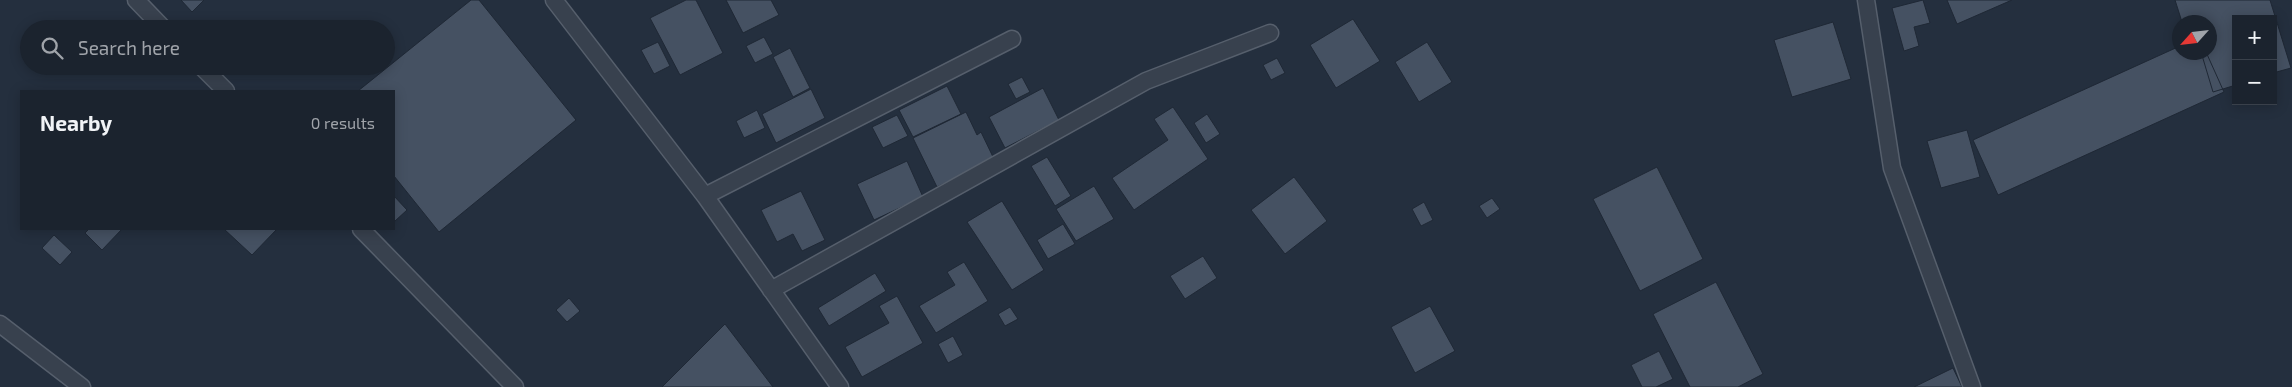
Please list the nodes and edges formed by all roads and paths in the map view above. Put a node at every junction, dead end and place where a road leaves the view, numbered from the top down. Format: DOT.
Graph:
graph roads {
  1 [pos="136,0"];
  2 [pos="554,0"];
  3 [pos="1866,0"];
  4 [pos="155,20"];
  5 [pos="1270,33"];
  6 [pos="1012,39"];
  7 [pos="210,75"];
  8 [pos="225,90"];
  9 [pos="705,196"];
  10 [pos="362,230"];
  11 [pos="771,290"];
  12 [pos="0,324"];
  13 [pos="82,387"];
  14 [pos="515,387"];
  15 [pos="840,387"];
  16 [pos="1972,387"];
  1 -- 4 [label="lane"];
  2 -- 9 [label="lane"];
  3 -- 16 [label="lane"];
  5 -- 11 [label="lane"];
  6 -- 9 [label="lane"];
  7 -- 8 [label="lane"];
  9 -- 11 [label="lane"];
  10 -- 14 [label="lane"];
  11 -- 15 [label="lane"];
  12 -- 13 [label="lane"];
}
